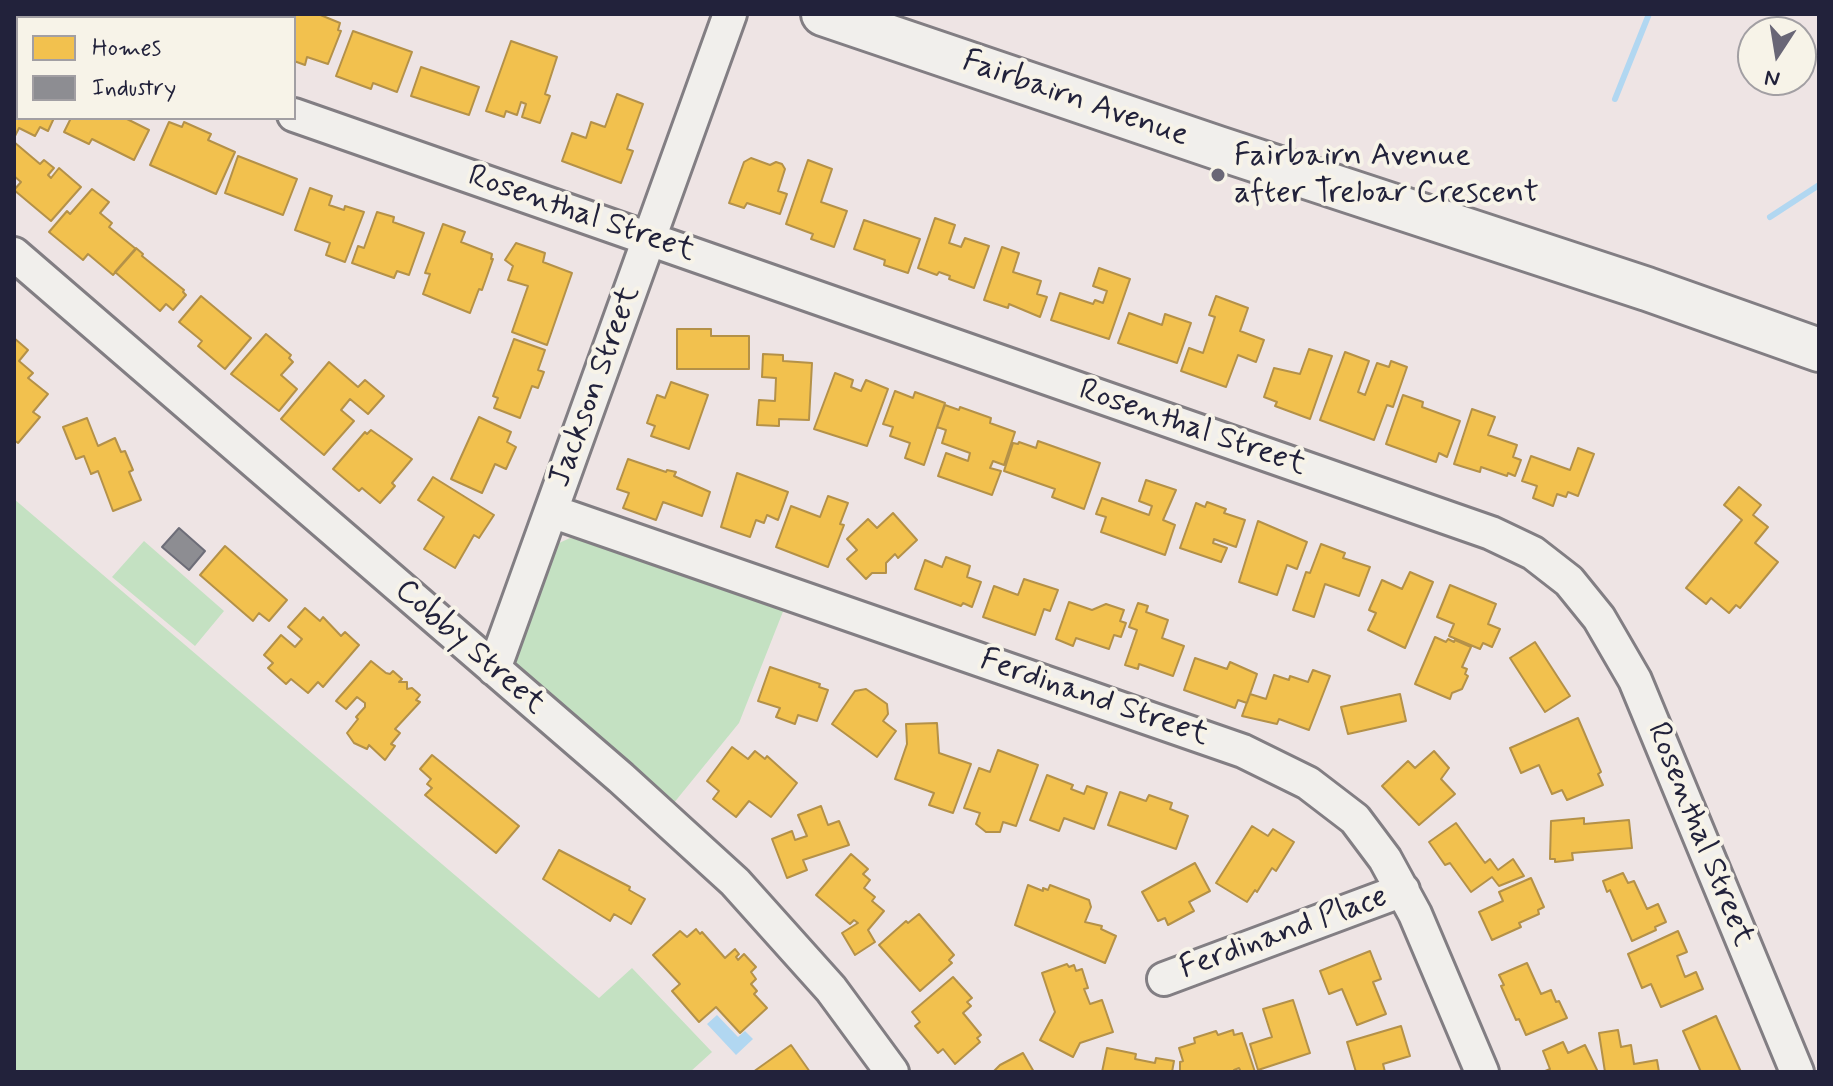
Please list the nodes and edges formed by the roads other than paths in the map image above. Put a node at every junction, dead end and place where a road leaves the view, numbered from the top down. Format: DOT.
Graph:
graph roads {
  1 [pos="730,14"];
  2 [pos="823,14"];
  3 [pos="296,116"];
  4 [pos="649,239"];
  5 [pos="14,254"];
  6 [pos="1807,344"];
  7 [pos="551,511"];
  8 [pos="494,669"];
  9 [pos="1403,890"];
  10 [pos="1164,979"];
  11 [pos="892,1072"];
  12 [pos="1482,1072"];
  13 [pos="1797,1072"];
  1 -- 4 [label="street, Jackson Street"];
  2 -- 6 [label="main road, Fairbairn Avenue"];
  3 -- 4 [label="street, Rosenthal Street"];
  4 -- 7 [label="street, Jackson Street"];
  4 -- 13 [label="street, Rosenthal Street"];
  5 -- 8 [label="street, Cobby Street"];
  7 -- 8 [label="street, Jackson Street"];
  7 -- 9 [label="street, Ferdinand Street"];
  8 -- 11 [label="street, Cobby Street"];
  9 -- 10 [label="street, Ferdinand Place"];
  9 -- 12 [label="street, Ferdinand Street"];
}
